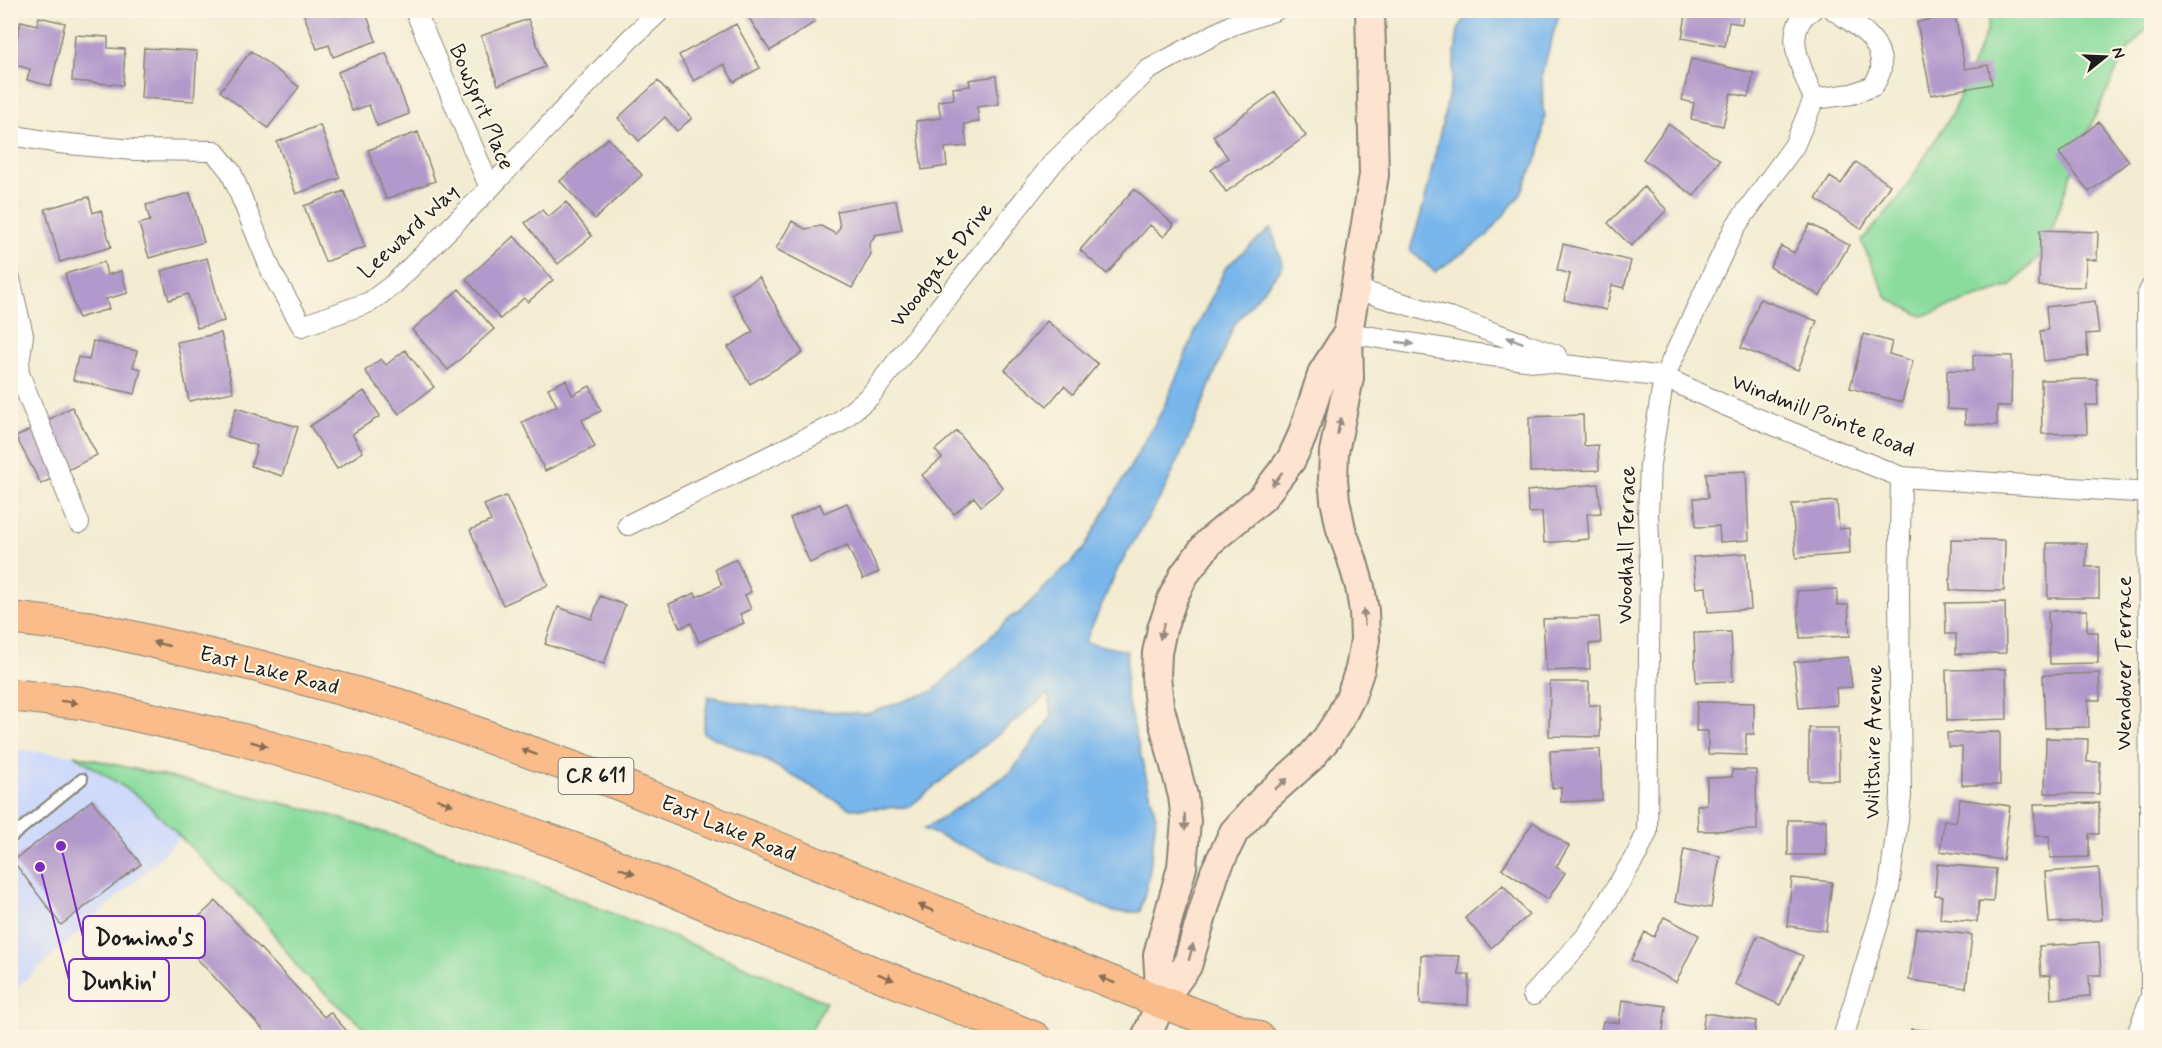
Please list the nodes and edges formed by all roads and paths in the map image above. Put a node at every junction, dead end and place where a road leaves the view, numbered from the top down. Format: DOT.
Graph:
graph roads {
  1 [pos="415,10"];
  2 [pos="661,10"];
  3 [pos="1276,10"];
  4 [pos="1370,10"];
  5 [pos="1812,10"];
  6 [pos="1834,10"];
  7 [pos="1814,99"];
  8 [pos="10,135"];
  9 [pos="490,188"];
  10 [pos="10,279"];
  11 [pos="2151,286"];
  12 [pos="1355,289"];
  13 [pos="1348,333"];
  14 [pos="1590,367"];
  15 [pos="14,374"];
  16 [pos="1664,377"];
  17 [pos="1900,477"];
  18 [pos="2150,493"];
  19 [pos="79,523"];
  20 [pos="628,525"];
  21 [pos="10,618"];
  22 [pos="10,695"];
  23 [pos="82,779"];
  24 [pos="10,838"];
  25 [pos="1533,995"];
  26 [pos="1161,1002"];
  27 [pos="1035,1038"];
  28 [pos="1146,1038"];
  29 [pos="1259,1038"];
  30 [pos="1843,1038"];
  31 [pos="2136,1038"];
  1 -- 9 [label="street, Bowsprit Place"];
  2 -- 9 [label="street, Leeward Way"];
  3 -- 20 [label="street, Woodgate Drive"];
  4 -- 12 [label="street"];
  5 -- 7 [label="street"];
  6 -- 7 [label="street"];
  7 -- 16 [label="street, Woodhall Terrace"];
  8 -- 9 [label="street, Leeward Way"];
  10 -- 15 [label="street"];
  11 -- 18 [label="street, Wendover Terrace"];
  12 -- 13 [label="street"];
  14 -- 12 [label="street, Windmill Pointe Road, one-way"];
  13 -- 14 [label="street, Windmill Pointe Road, one-way"];
  13 -- 26 [label="street, one-way"];
  26 -- 13 [label="street, one-way"];
  14 -- 16 [label="street, Windmill Pointe Road"];
  15 -- 19 [label="street"];
  16 -- 17 [label="street, Windmill Pointe Road"];
  16 -- 25 [label="street, Woodhall Terrace"];
  17 -- 18 [label="street, Windmill Pointe Road"];
  17 -- 30 [label="street, Wiltshire Avenue"];
  18 -- 31 [label="street, Wendover Terrace"];
  26 -- 21 [label="main road, East Lake Road / CR 611, one-way"];
  22 -- 27 [label="main road, one-way"];
  23 -- 24 [label="lane"];
  26 -- 28 [label="street"];
  26 -- 29 [label="main road, East Lake Road / CR 611"];
}
